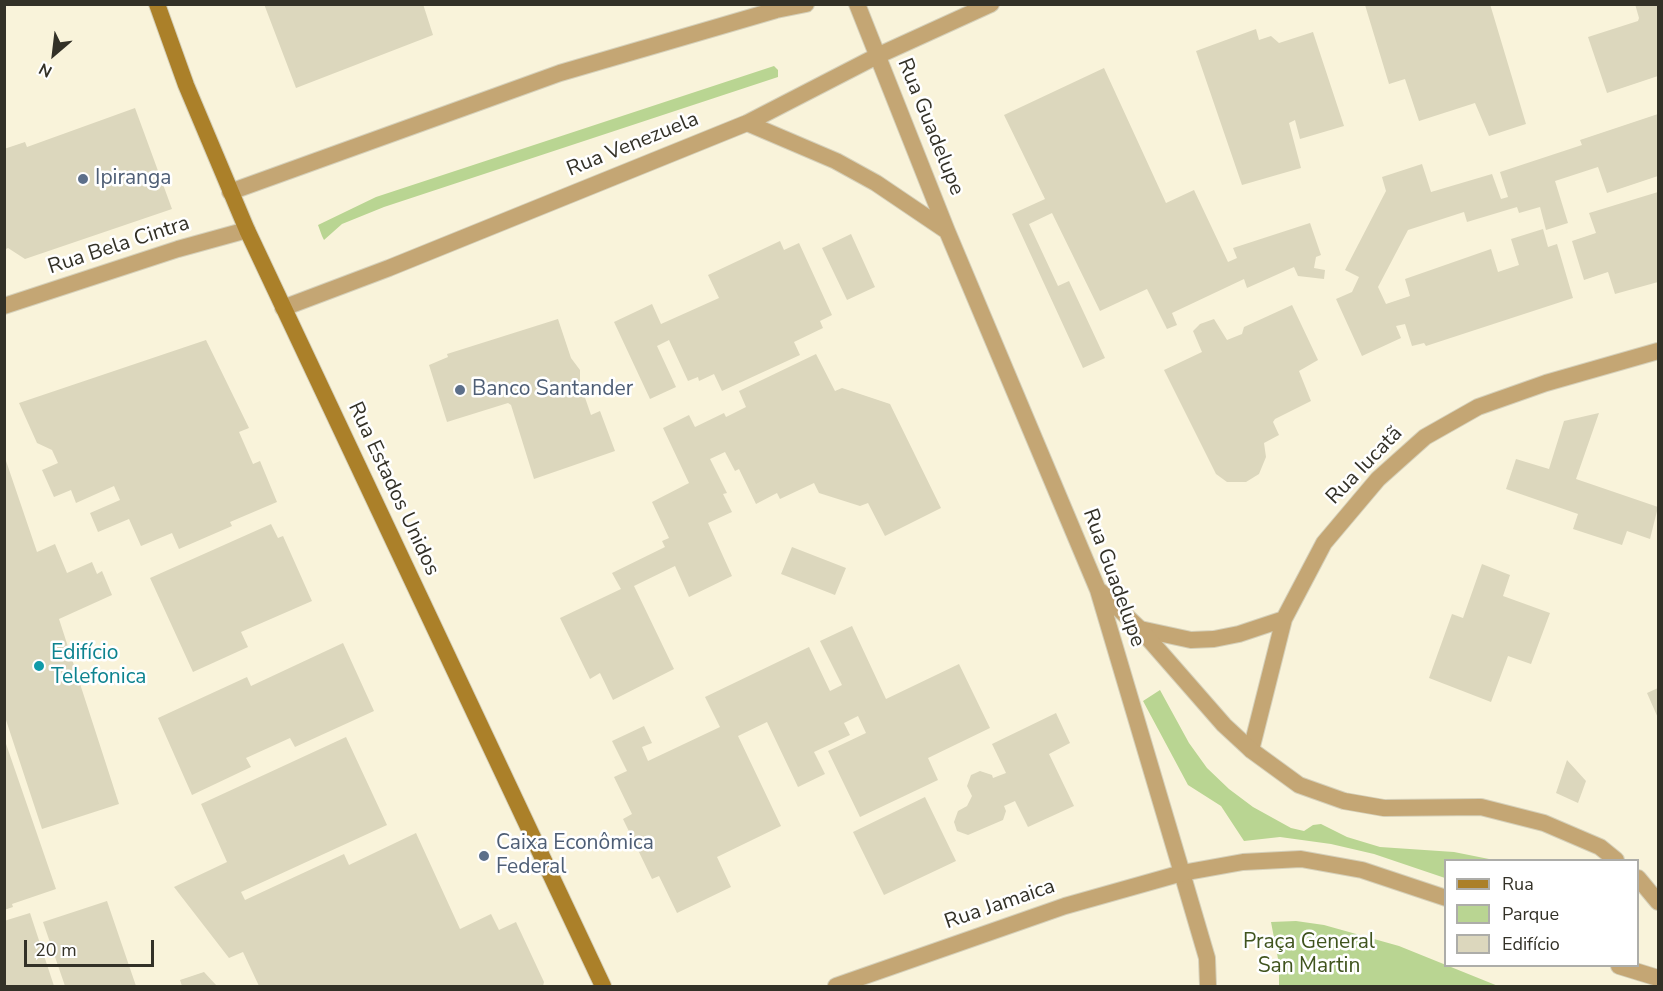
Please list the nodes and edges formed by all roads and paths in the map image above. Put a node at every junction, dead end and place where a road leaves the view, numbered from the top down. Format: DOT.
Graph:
graph roads {
  1 [pos="157,4"];
  2 [pos="806,4"];
  3 [pos="857,4"];
  4 [pos="991,4"];
  5 [pos="877,56"];
  6 [pos="747,123"];
  7 [pos="230,192"];
  8 [pos="247,230"];
  9 [pos="947,231"];
  10 [pos="4,306"];
  11 [pos="283,308"];
  12 [pos="1659,351"];
  13 [pos="1098,590"];
  14 [pos="1284,619"];
  15 [pos="1140,629"];
  16 [pos="1251,750"];
  17 [pos="1614,859"];
  18 [pos="1182,873"];
  19 [pos="1639,879"];
  20 [pos="1444,897"];
  21 [pos="1659,902"];
  22 [pos="1622,967"];
  23 [pos="1659,978"];
  24 [pos="603,987"];
  25 [pos="836,987"];
  26 [pos="1208,987"];
  1 -- 7 [label="main road, Rua Estados Unidos"];
  2 -- 7 [label="street"];
  3 -- 5 [label="street, Rua Guadelupe"];
  4 -- 5 [label="street, Rua Venezuela"];
  5 -- 6 [label="street, Rua Venezuela"];
  5 -- 9 [label="street, Rua Guadelupe"];
  6 -- 9 [label="street"];
  6 -- 11 [label="street, Rua Venezuela"];
  7 -- 8 [label="main road, Rua Estados Unidos"];
  8 -- 10 [label="street, Rua Bela Cintra"];
  8 -- 11 [label="main road, Rua Estados Unidos"];
  9 -- 13 [label="street, Rua Guadelupe"];
  11 -- 24 [label="main road, Rua Estados Unidos"];
  12 -- 14 [label="street, Rua Iucatã"];
  13 -- 15 [label="street"];
  13 -- 18 [label="street, Rua Guadelupe"];
  14 -- 15 [label="street"];
  14 -- 16 [label="street, Rua Iucatã"];
  15 -- 16 [label="street"];
  16 -- 17 [label="street"];
  18 -- 20 [label="street"];
  18 -- 25 [label="street, Rua Jamaica"];
  18 -- 26 [label="street"];
  19 -- 21 [label="street"];
  22 -- 23 [label="street"];
}
